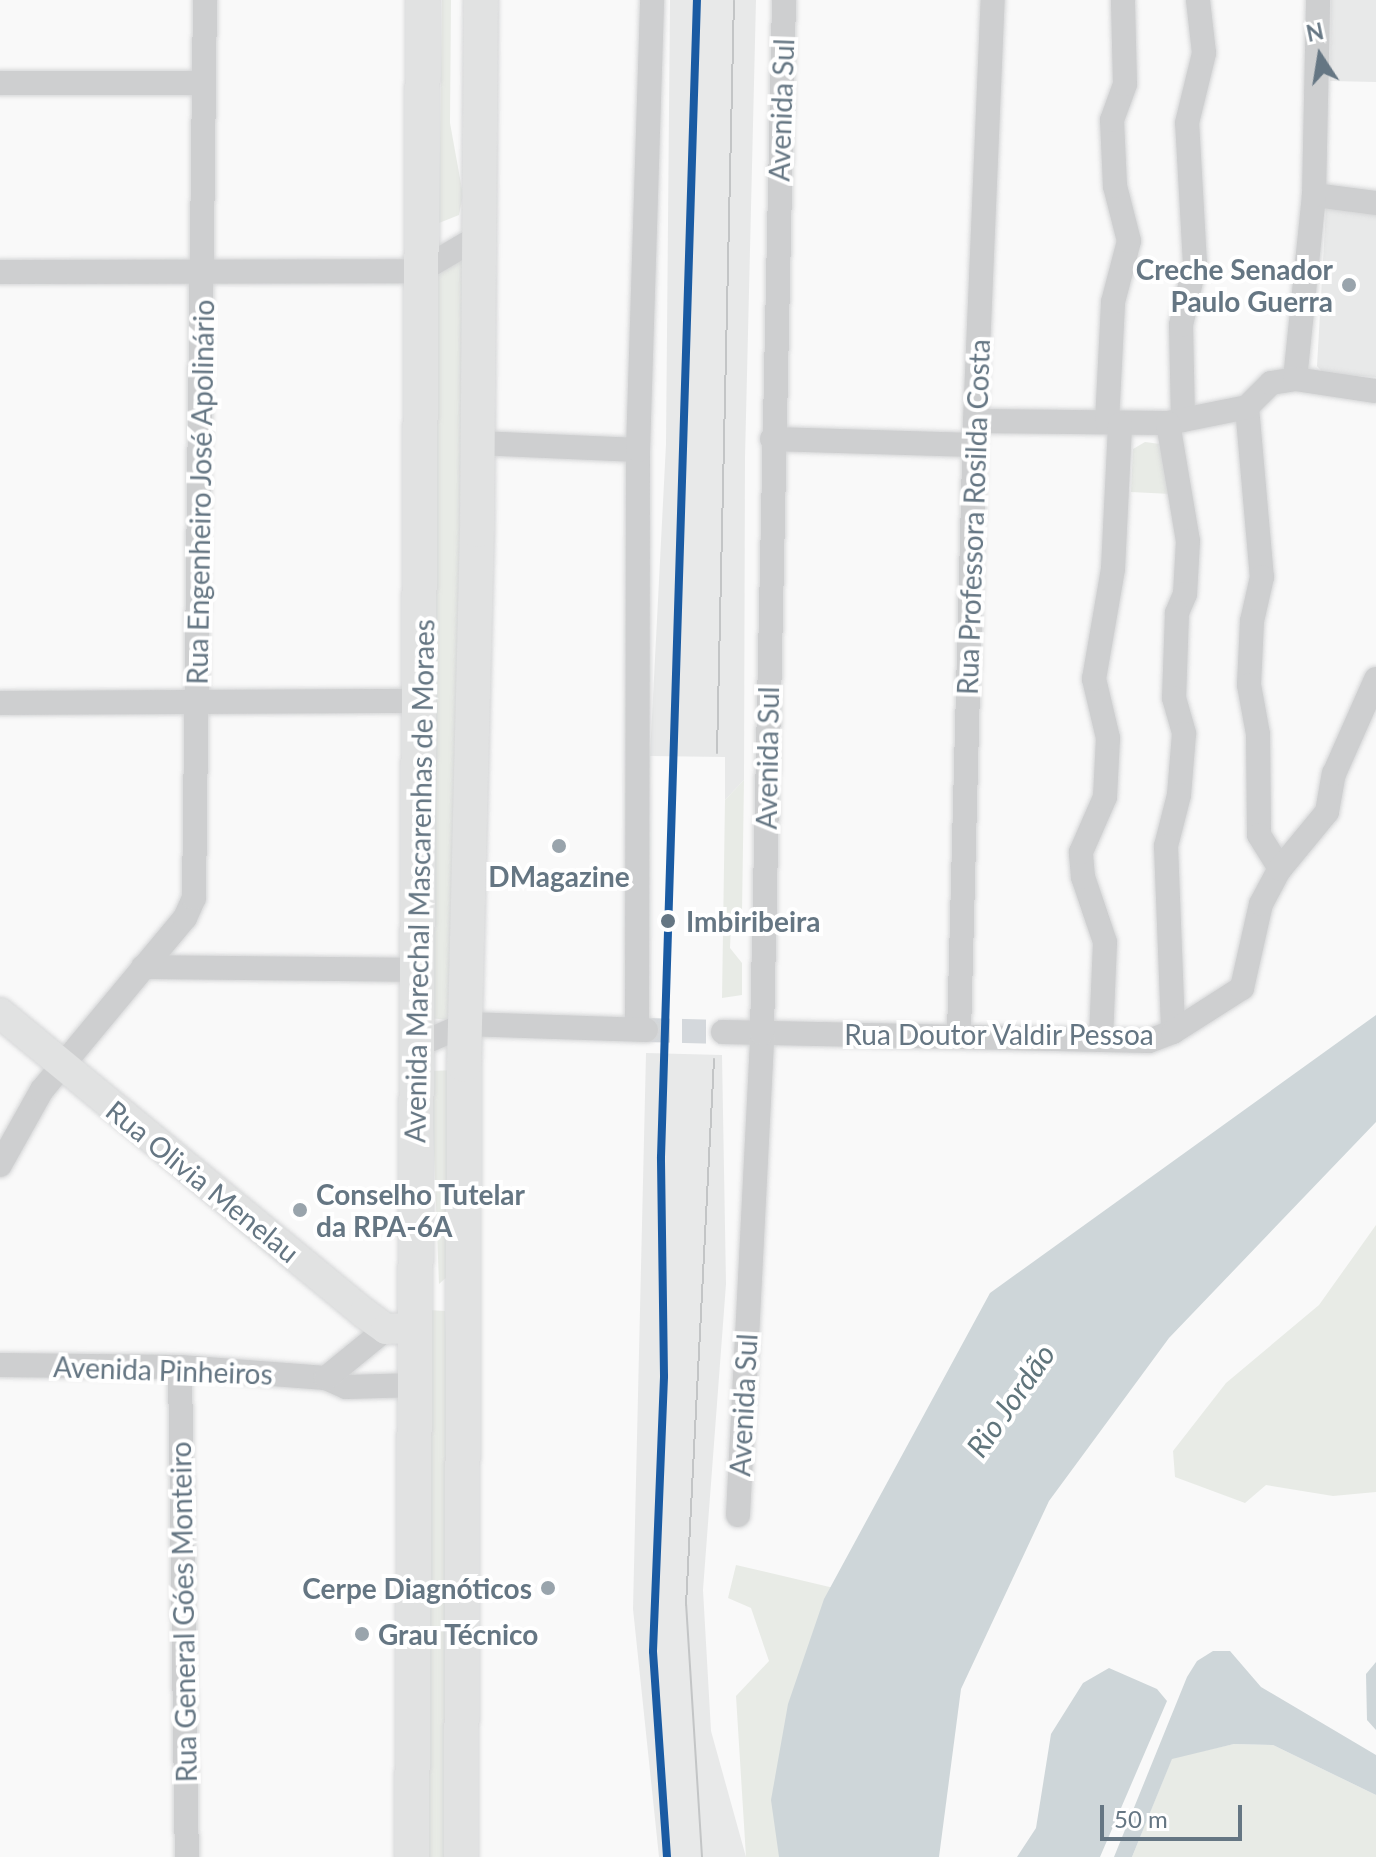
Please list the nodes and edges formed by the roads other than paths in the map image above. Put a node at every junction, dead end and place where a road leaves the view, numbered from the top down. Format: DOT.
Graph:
graph roads {
  1 [pos="205,0"];
  2 [pos="423,0"];
  3 [pos="462,0"];
  4 [pos="481,0"];
  5 [pos="652,0"];
  6 [pos="784,0"];
  7 [pos="993,0"];
  8 [pos="1123,0"];
  9 [pos="1198,0"];
  10 [pos="1318,0"];
  11 [pos="0,83"];
  12 [pos="204,83"];
  13 [pos="480,165"];
  14 [pos="1314,195"];
  15 [pos="1376,203"];
  16 [pos="478,237"];
  17 [pos="420,271"];
  18 [pos="0,272"];
  19 [pos="205,272"];
  20 [pos="1295,379"];
  21 [pos="1375,393"];
  22 [pos="1247,407"];
  23 [pos="1176,422"];
  24 [pos="1113,423"];
  25 [pos="974,433"];
  26 [pos="772,439"];
  27 [pos="478,443"];
  28 [pos="638,450"];
  29 [pos="1376,679"];
  30 [pos="194,701"];
  31 [pos="423,701"];
  32 [pos="0,703"];
  33 [pos="1259,835"];
  34 [pos="1303,841"];
  35 [pos="1280,869"];
  36 [pos="143,967"];
  37 [pos="416,970"];
  38 [pos="0,1013"];
  39 [pos="466,1024"];
  40 [pos="723,1032"];
  41 [pos="1173,1032"];
  42 [pos="762,1033"];
  43 [pos="959,1034"];
  44 [pos="1101,1038"];
  45 [pos="416,1046"];
  46 [pos="60,1066"];
  47 [pos="0,1165"];
  48 [pos="465,1273"];
  49 [pos="400,1328"];
  50 [pos="0,1365"];
  51 [pos="180,1367"];
  52 [pos="326,1378"];
  53 [pos="417,1385"];
  54 [pos="738,1515"];
  55 [pos="187,1857"];
  56 [pos="412,1857"];
  57 [pos="461,1857"];
  1 -- 12 [label="street, Rua Engenheiro José Apolinário"];
  2 -- 17 [label="highway, Avenida Marechal Mascarenhas de Moraes"];
  3 -- 13 [label="highway"];
  4 -- 13 [label="highway, Avenida Marechal Mascarenhas de Moraes"];
  5 -- 28 [label="street"];
  6 -- 26 [label="street, Avenida Sul"];
  7 -- 25 [label="street, Rua Professora Rosilda Costa"];
  8 -- 24 [label="street"];
  9 -- 23 [label="street"];
  10 -- 14 [label="street"];
  11 -- 12 [label="street"];
  12 -- 19 [label="street, Rua Engenheiro José Apolinário"];
  13 -- 16 [label="highway, Avenida Marechal Mascarenhas de Moraes"];
  14 -- 15 [label="street"];
  14 -- 20 [label="street"];
  16 -- 17 [label="street"];
  16 -- 27 [label="highway, Avenida Marechal Mascarenhas de Moraes"];
  17 -- 19 [label="street"];
  17 -- 31 [label="highway, Avenida Marechal Mascarenhas de Moraes"];
  18 -- 19 [label="street"];
  19 -- 30 [label="street, Rua Engenheiro José Apolinário"];
  20 -- 21 [label="street"];
  20 -- 22 [label="street"];
  22 -- 23 [label="street"];
  22 -- 33 [label="street"];
  23 -- 24 [label="street"];
  23 -- 41 [label="street"];
  24 -- 25 [label="street"];
  24 -- 44 [label="street"];
  25 -- 26 [label="street"];
  25 -- 43 [label="street, Rua Professora Rosilda Costa"];
  26 -- 42 [label="street, Avenida Sul"];
  27 -- 28 [label="street"];
  27 -- 39 [label="highway, Avenida Marechal Mascarenhas de Moraes"];
  28 -- 39 [label="street"];
  29 -- 34 [label="street, Rua Doutor Valdir Pessoa"];
  30 -- 31 [label="street"];
  30 -- 32 [label="street"];
  30 -- 36 [label="street, Rua Engenheiro José Apolinário"];
  31 -- 37 [label="highway, Avenida Marechal Mascarenhas de Moraes"];
  33 -- 34 [label="street"];
  33 -- 35 [label="street"];
  34 -- 35 [label="street, Rua Doutor Valdir Pessoa"];
  35 -- 41 [label="street, Rua Doutor Valdir Pessoa"];
  36 -- 37 [label="street"];
  36 -- 46 [label="street, Rua Engenheiro José Apolinário"];
  37 -- 45 [label="highway, Avenida Marechal Mascarenhas de Moraes"];
  38 -- 46 [label="main road, Rua Olivia Menelau"];
  39 -- 45 [label="street"];
  39 -- 48 [label="highway, Avenida Marechal Mascarenhas de Moraes"];
  40 -- 42 [label="street, Rua Doutor Valdir Pessoa"];
  41 -- 44 [label="street, Rua Doutor Valdir Pessoa"];
  42 -- 43 [label="street, Rua Doutor Valdir Pessoa"];
  42 -- 54 [label="street, Avenida Sul"];
  43 -- 44 [label="street, Rua Doutor Valdir Pessoa"];
  45 -- 49 [label="highway, Avenida Marechal Mascarenhas de Moraes"];
  46 -- 47 [label="street, Rua Engenheiro José Apolinário"];
  46 -- 49 [label="main road, Rua Olivia Menelau"];
  48 -- 49 [label="highway"];
  48 -- 57 [label="highway, Avenida Marechal Mascarenhas de Moraes"];
  49 -- 52 [label="street"];
  49 -- 53 [label="highway, Avenida Marechal Mascarenhas de Moraes"];
  50 -- 51 [label="street, Avenida Pinheiros"];
  51 -- 52 [label="street, Avenida Pinheiros"];
  51 -- 55 [label="street, Rua General Góes Monteiro"];
  52 -- 53 [label="street, Avenida Pinheiros"];
  53 -- 56 [label="highway, Avenida Marechal Mascarenhas de Moraes"];
}
